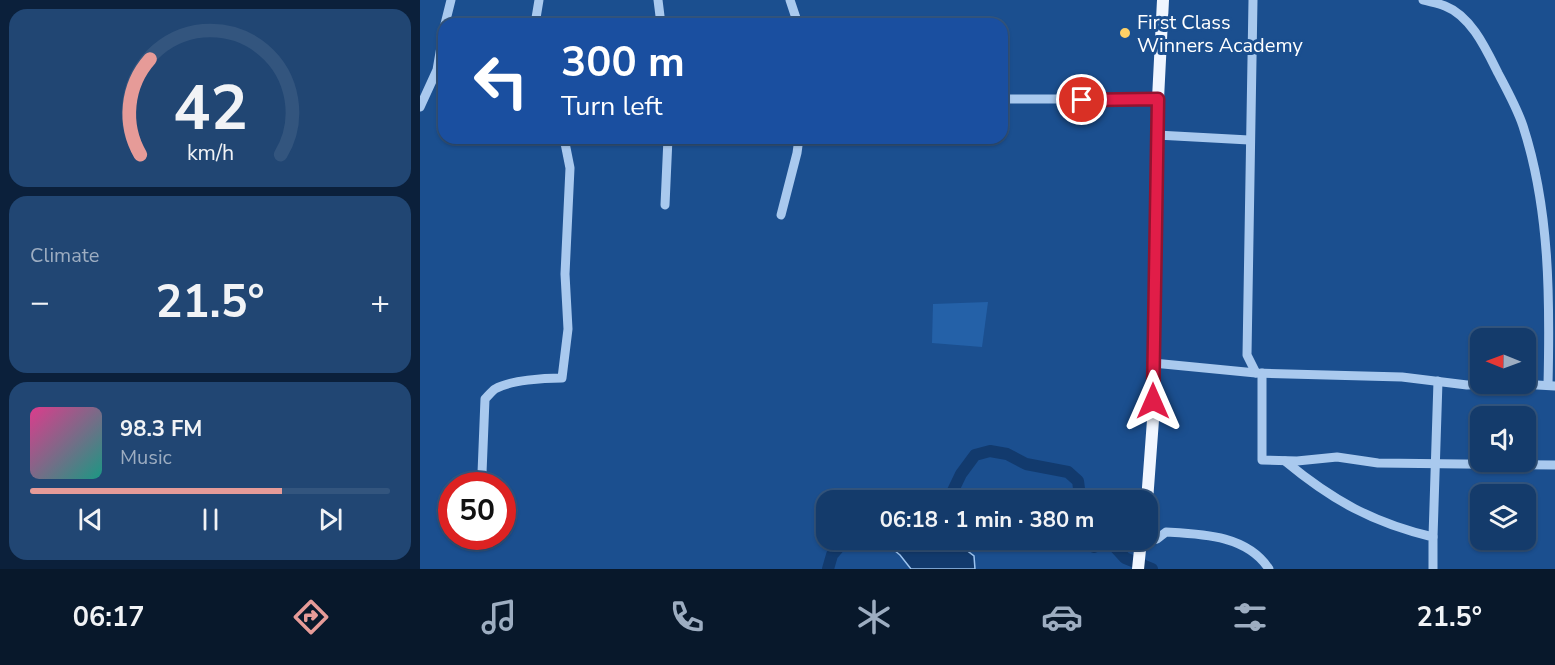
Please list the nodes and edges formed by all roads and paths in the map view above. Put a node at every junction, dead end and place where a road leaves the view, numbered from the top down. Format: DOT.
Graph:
graph roads {
  1 [pos="451,0"];
  2 [pos="539,0"];
  3 [pos="658,0"];
  4 [pos="790,0"];
  5 [pos="1163,0"];
  6 [pos="1253,0"];
  7 [pos="1423,0"];
  8 [pos="446,18"];
  9 [pos="536,18"];
  10 [pos="660,18"];
  11 [pos="796,18"];
  12 [pos="438,64"];
  13 [pos="1008,99"];
  14 [pos="1158,99"];
  15 [pos="420,106"];
  16 [pos="1157,135"];
  17 [pos="1250,140"];
  18 [pos="565,144"];
  19 [pos="668,144"];
  20 [pos="798,144"];
  21 [pos="665,205"];
  22 [pos="781,215"];
  23 [pos="1247,355"];
  24 [pos="1153,363"];
  25 [pos="1238,371"];
  26 [pos="1259,373"];
  27 [pos="1438,381"];
  28 [pos="1470,385"];
  29 [pos="1536,385"];
  30 [pos="1551,386"];
  31 [pos="1285,461"];
  32 [pos="1436,463"];
  33 [pos="1555,465"];
  34 [pos="482,472"];
  35 [pos="1148,490"];
  36 [pos="1433,537"];
  37 [pos="1158,539"];
  38 [pos="1140,550"];
  39 [pos="1138,569"];
  40 [pos="1269,569"];
  41 [pos="1433,569"];
  1 -- 8 [label="street"];
  2 -- 9 [label="street"];
  3 -- 10 [label="street"];
  4 -- 11 [label="street"];
  5 -- 14 [label="main road"];
  6 -- 17 [label="street"];
  7 -- 30 [label="street"];
  12 -- 15 [label="street"];
  13 -- 14 [label="street"];
  14 -- 16 [label="main road"];
  16 -- 17 [label="street"];
  16 -- 24 [label="main road"];
  17 -- 23 [label="street"];
  18 -- 34 [label="street"];
  19 -- 21 [label="street"];
  20 -- 22 [label="street"];
  23 -- 25 [label="street"];
  23 -- 26 [label="street"];
  24 -- 25 [label="street"];
  24 -- 35 [label="main road"];
  25 -- 26 [label="street"];
  26 -- 27 [label="street"];
  26 -- 31 [label="street"];
  27 -- 28 [label="street"];
  27 -- 32 [label="street"];
  29 -- 30 [label="street"];
  31 -- 32 [label="street"];
  31 -- 36 [label="street"];
  32 -- 33 [label="street"];
  32 -- 36 [label="street"];
  36 -- 41 [label="street"];
  37 -- 40 [label="street"];
  38 -- 39 [label="main road"];
}
